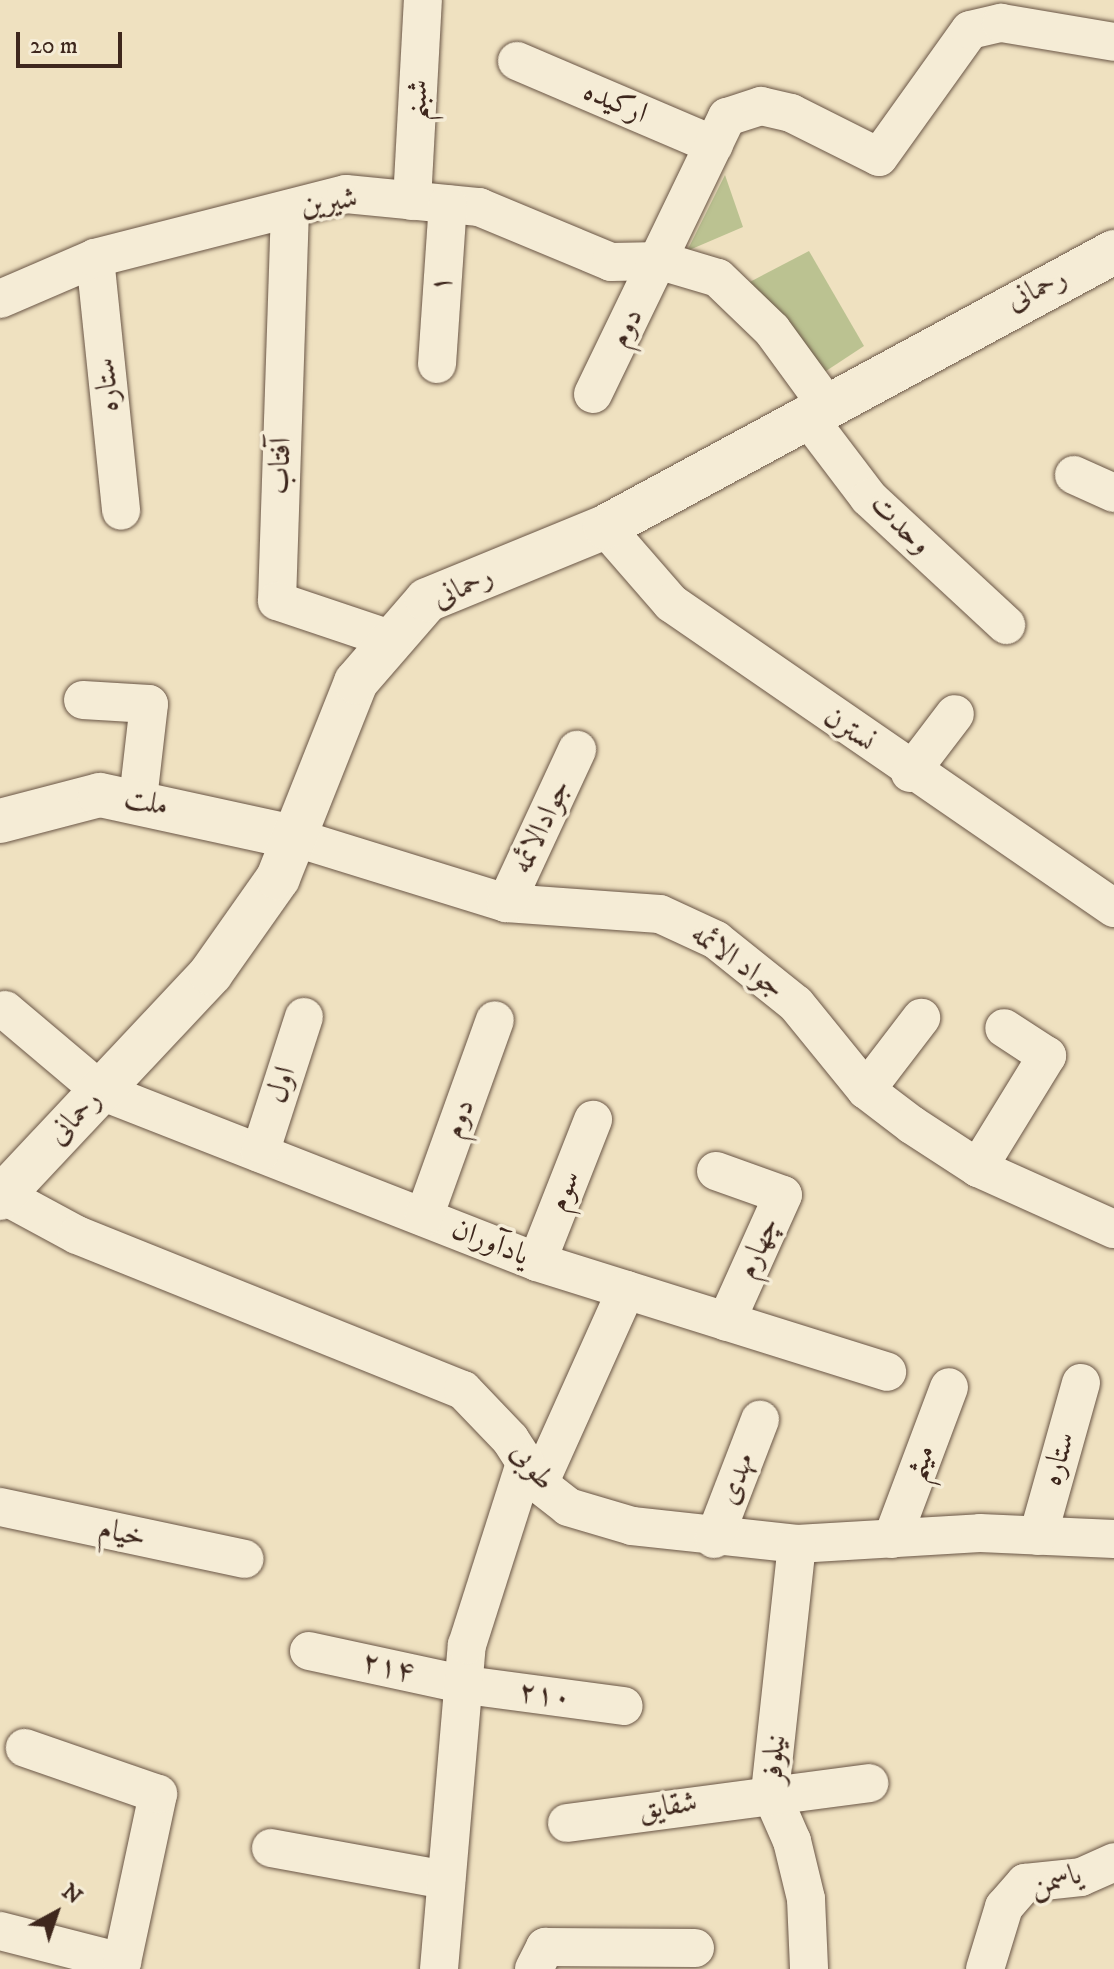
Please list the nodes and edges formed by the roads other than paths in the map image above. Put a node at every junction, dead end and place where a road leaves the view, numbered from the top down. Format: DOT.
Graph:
graph roads {
  1 [pos="423,0"];
  2 [pos="1114,42"];
  3 [pos="517,61"];
  4 [pos="714,145"];
  5 [pos="430,202"];
  6 [pos="290,209"];
  7 [pos="1114,252"];
  8 [pos="95,258"];
  9 [pos="661,261"];
  10 [pos="0,299"];
  11 [pos="437,364"];
  12 [pos="593,394"];
  13 [pos="816,410"];
  14 [pos="1074,475"];
  15 [pos="1114,493"];
  16 [pos="121,511"];
  17 [pos="605,527"];
  18 [pos="1006,625"];
  19 [pos="393,640"];
  20 [pos="83,700"];
  21 [pos="955,714"];
  22 [pos="577,750"];
  23 [pos="910,773"];
  24 [pos="138,799"];
  25 [pos="0,821"];
  26 [pos="293,837"];
  27 [pos="506,903"];
  28 [pos="1114,908"];
  29 [pos="5,1010"];
  30 [pos="304,1017"];
  31 [pos="921,1018"];
  32 [pos="495,1020"];
  33 [pos="1004,1028"];
  34 [pos="866,1090"];
  35 [pos="101,1091"];
  36 [pos="593,1120"];
  37 [pos="260,1153"];
  38 [pos="978,1168"];
  39 [pos="716,1171"];
  40 [pos="1,1196"];
  41 [pos="424,1217"];
  42 [pos="1114,1229"];
  43 [pos="537,1262"];
  44 [pos="626,1290"];
  45 [pos="726,1322"];
  46 [pos="887,1372"];
  47 [pos="1081,1383"];
  48 [pos="949,1387"];
  49 [pos="760,1420"];
  50 [pos="532,1474"];
  51 [pos="0,1507"];
  52 [pos="1038,1536"];
  53 [pos="714,1539"];
  54 [pos="892,1539"];
  55 [pos="1114,1539"];
  56 [pos="797,1544"];
  57 [pos="245,1559"];
  58 [pos="309,1651"];
  59 [pos="466,1685"];
  60 [pos="624,1706"];
  61 [pos="25,1748"];
  62 [pos="869,1783"];
  63 [pos="770,1791"];
  64 [pos="567,1823"];
  65 [pos="271,1848"];
  66 [pos="1114,1862"];
  67 [pos="446,1880"];
  68 [pos="0,1931"];
  69 [pos="695,1948"];
  70 [pos="439,1969"];
  71 [pos="534,1969"];
  72 [pos="809,1969"];
  73 [pos="985,1969"];
  1 -- 5 [label="street, شبنم"];
  2 -- 4 [label="street"];
  3 -- 4 [label="street, ارکیده"];
  4 -- 9 [label="street"];
  5 -- 6 [label="street, شیرین"];
  5 -- 9 [label="street, شیرین"];
  5 -- 11 [label="street, ۱"];
  6 -- 8 [label="street, شیرین"];
  6 -- 19 [label="street, آفتاب"];
  7 -- 13 [label="street, رحمانی"];
  8 -- 10 [label="street, شیرین"];
  8 -- 16 [label="street, ستاره"];
  9 -- 12 [label="street, دوم"];
  9 -- 13 [label="street, شیرین"];
  13 -- 17 [label="street, رحمانی"];
  13 -- 18 [label="street, وحدت"];
  14 -- 15 [label="street"];
  17 -- 19 [label="street, رحمانی"];
  17 -- 23 [label="street, نسترن"];
  19 -- 26 [label="street, رحمانی"];
  20 -- 24 [label="street"];
  21 -- 23 [label="street"];
  22 -- 27 [label="street, جوادالائمه"];
  23 -- 28 [label="street, نسترن"];
  24 -- 25 [label="street, ملت"];
  24 -- 26 [label="street, ملت"];
  26 -- 27 [label="street, جواد الائمه"];
  26 -- 35 [label="street, رحمانی"];
  27 -- 34 [label="street, جواد الائمه"];
  29 -- 35 [label="street, یادآوران"];
  30 -- 37 [label="street, اول"];
  31 -- 34 [label="street"];
  32 -- 41 [label="street, دوم"];
  33 -- 38 [label="street"];
  34 -- 38 [label="street, جواد الائمه"];
  35 -- 37 [label="street, یادآوران"];
  35 -- 40 [label="street, رحمانی"];
  36 -- 43 [label="street, سوم"];
  37 -- 41 [label="street, یادآوران"];
  38 -- 42 [label="street, جواد الائمه"];
  39 -- 45 [label="street, چهارم"];
  40 -- 50 [label="street, طوبی"];
  41 -- 43 [label="street, یادآوران"];
  43 -- 44 [label="street, یادآوران"];
  44 -- 45 [label="street, یادآوران"];
  44 -- 50 [label="street"];
  45 -- 46 [label="street, یادآوران"];
  47 -- 52 [label="street, ستاره"];
  48 -- 54 [label="street, میثم"];
  49 -- 53 [label="street, مهدی"];
  50 -- 53 [label="street, طوبی"];
  50 -- 59 [label="street"];
  51 -- 57 [label="street, خیام"];
  52 -- 54 [label="street, طوبی"];
  52 -- 55 [label="street, طوبی"];
  53 -- 56 [label="street, طوبی"];
  54 -- 56 [label="street, طوبی"];
  56 -- 63 [label="street, نیلوفر"];
  58 -- 59 [label="street, ۲۱۴"];
  59 -- 60 [label="street, ۲۱۰"];
  59 -- 67 [label="street"];
  61 -- 68 [label="street"];
  62 -- 63 [label="street, شقایق"];
  63 -- 64 [label="street, شقایق"];
  63 -- 72 [label="street, نیلوفر"];
  65 -- 67 [label="street"];
  66 -- 73 [label="street, یاسمن"];
  67 -- 70 [label="street"];
  69 -- 71 [label="street"];
}
